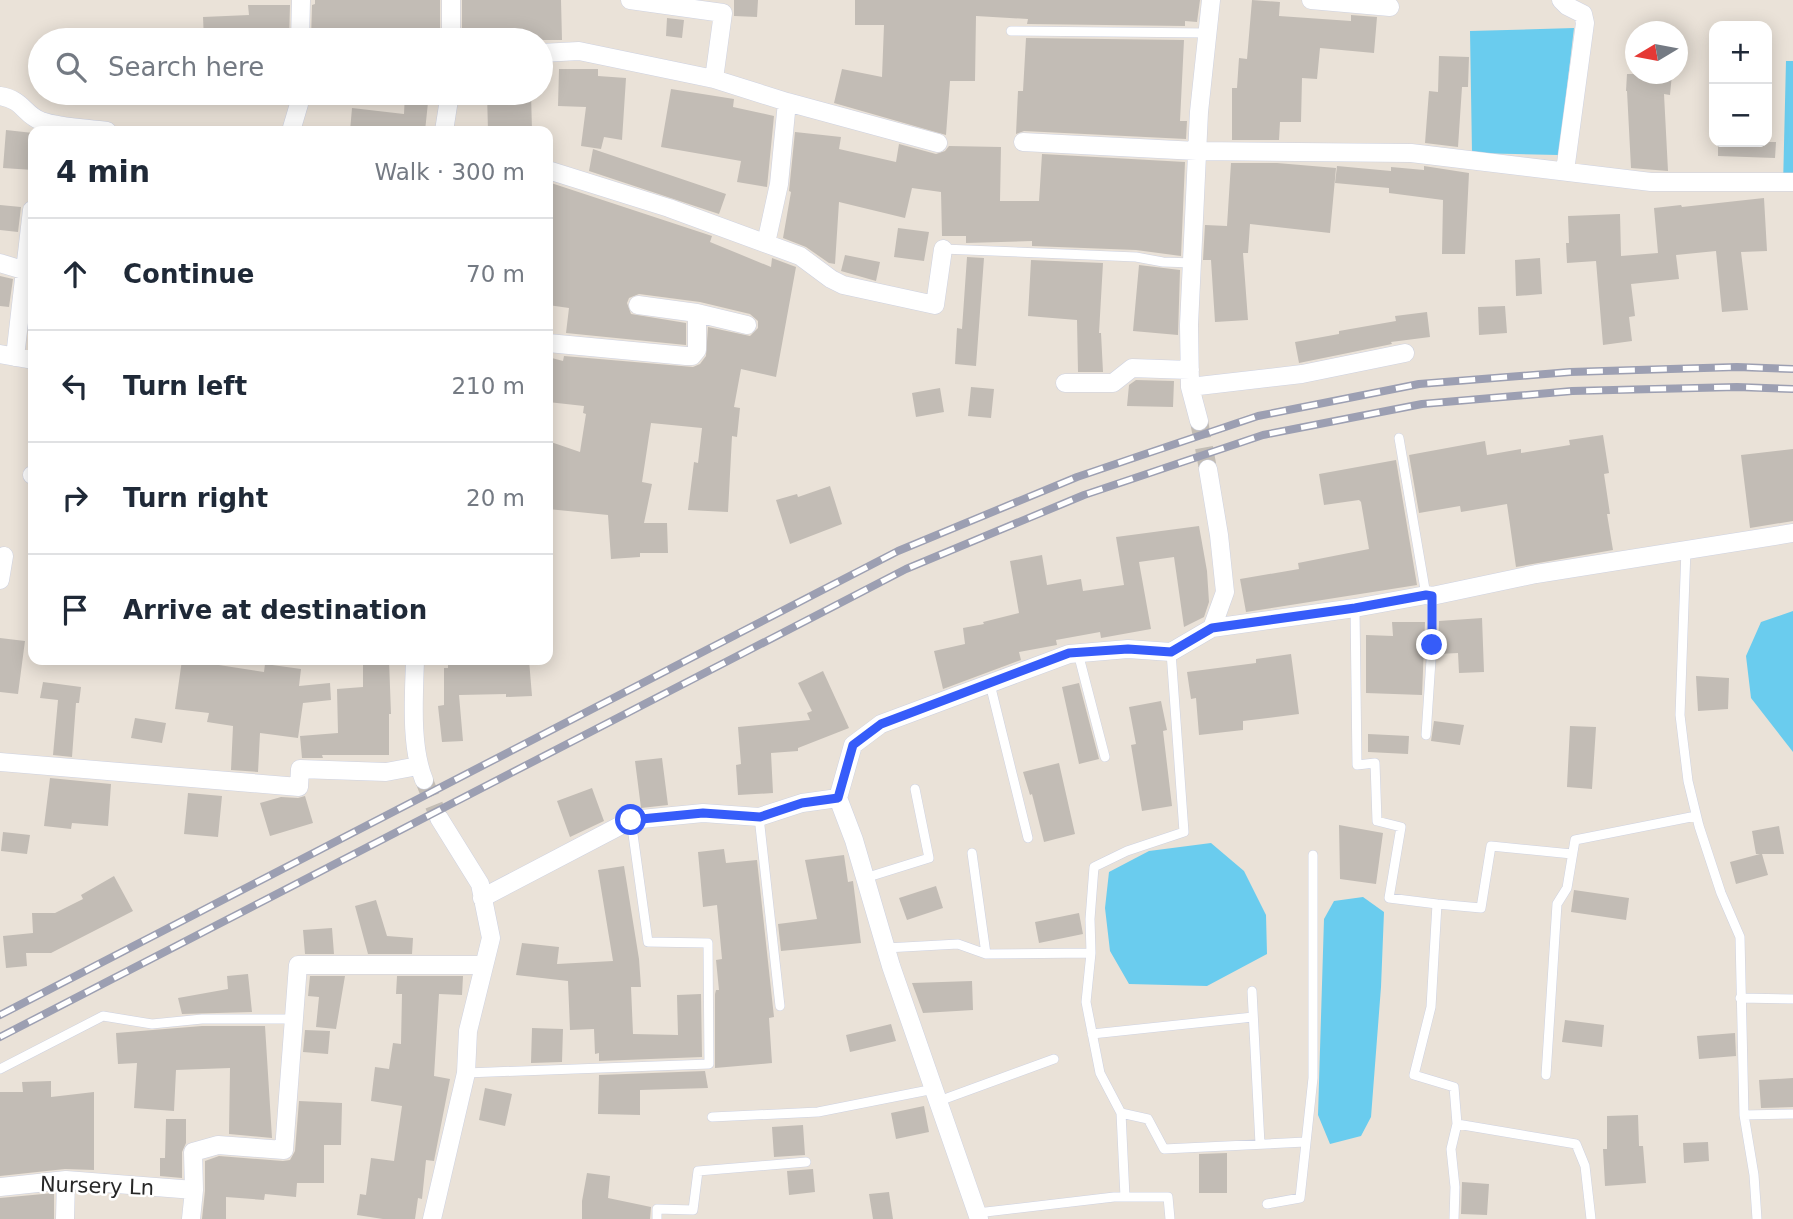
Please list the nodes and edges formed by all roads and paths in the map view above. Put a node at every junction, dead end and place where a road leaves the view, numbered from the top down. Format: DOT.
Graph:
graph roads {
  1 [pos="301,0"];
  2 [pos="451,0"];
  3 [pos="630,0"];
  4 [pos="1211,0"];
  5 [pos="1311,0"];
  6 [pos="1561,0"];
  7 [pos="1390,7"];
  8 [pos="300,28"];
  9 [pos="450,28"];
  10 [pos="1011,31"];
  11 [pos="1208,33"];
  12 [pos="553,52"];
  13 [pos="714,79"];
  14 [pos="0,96"];
  15 [pos="787,102"];
  16 [pos="299,105"];
  17 [pos="448,105"];
  18 [pos="74,126"];
  19 [pos="292,126"];
  20 [pos="445,126"];
  21 [pos="1023,142"];
  22 [pos="938,143"];
  23 [pos="1197,151"];
  24 [pos="1565,171"];
  25 [pos="553,172"];
  26 [pos="1793,182"];
  27 [pos="766,243"];
  28 [pos="943,249"];
  29 [pos="0,263"];
  30 [pos="1193,263"];
  31 [pos="28,272"];
  32 [pos="28,279"];
  33 [pos="638,305"];
  34 [pos="697,313"];
  35 [pos="747,326"];
  36 [pos="553,343"];
  37 [pos="1405,353"];
  38 [pos="16,357"];
  39 [pos="1190,378"];
  40 [pos="1065,383"];
  41 [pos="1199,421"];
  42 [pos="1399,438"];
  43 [pos="1208,469"];
  44 [pos="1793,533"];
  45 [pos="1686,549"];
  46 [pos="4,556"];
  47 [pos="0,580"];
  48 [pos="1429,595"];
  49 [pos="1355,608"];
  50 [pos="1212,628"];
  51 [pos="1171,652"];
  52 [pos="1078,653"];
  53 [pos="415,665"];
  54 [pos="990,684"];
  55 [pos="1426,735"];
  56 [pos="1105,757"];
  57 [pos="0,762"];
  58 [pos="915,789"];
  59 [pos="838,798"];
  60 [pos="1696,816"];
  61 [pos="760,817"];
  62 [pos="439,818"];
  63 [pos="631,820"];
  64 [pos="1028,838"];
  65 [pos="972,853"];
  66 [pos="1572,854"];
  67 [pos="1312,855"];
  68 [pos="865,878"];
  69 [pos="482,898"];
  70 [pos="1437,904"];
  71 [pos="886,948"];
  72 [pos="1091,953"];
  73 [pos="986,954"];
  74 [pos="484,965"];
  75 [pos="1252,990"];
  76 [pos="1740,998"];
  77 [pos="1793,999"];
  78 [pos="780,1006"];
  79 [pos="1253,1017"];
  80 [pos="292,1018"];
  81 [pos="1092,1034"];
  82 [pos="1054,1059"];
  83 [pos="0,1069"];
  84 [pos="466,1073"];
  85 [pos="1546,1075"];
  86 [pos="937,1095"];
  87 [pos="1121,1113"];
  88 [pos="1793,1114"];
  89 [pos="1744,1115"];
  90 [pos="712,1117"];
  91 [pos="1457,1125"];
  92 [pos="1305,1142"];
  93 [pos="1260,1143"];
  94 [pos="806,1162"];
  95 [pos="66,1180"];
  96 [pos="0,1186"];
  97 [pos="194,1190"];
  98 [pos="1125,1197"];
  99 [pos="1267,1204"];
  100 [pos="975,1217"];
  101 [pos="65,1219"];
  102 [pos="191,1219"];
  103 [pos="432,1219"];
  104 [pos="657,1219"];
  105 [pos="1170,1219"];
  106 [pos="1454,1219"];
  107 [pos="1591,1219"];
  108 [pos="1757,1219"];
  1 -- 8 [label="street"];
  2 -- 9 [label="street"];
  3 -- 13 [label="street"];
  4 -- 11 [label="street"];
  5 -- 7 [label="street"];
  6 -- 24 [label="street"];
  10 -- 11 [label="lane"];
  11 -- 23 [label="street"];
  12 -- 13 [label="street"];
  13 -- 15 [label="street"];
  14 -- 18 [label="street"];
  15 -- 22 [label="street"];
  15 -- 27 [label="street"];
  16 -- 19 [label="street"];
  17 -- 20 [label="street"];
  21 -- 23 [label="street"];
  23 -- 24 [label="street"];
  23 -- 30 [label="street"];
  24 -- 26 [label="street"];
  25 -- 27 [label="street"];
  27 -- 28 [label="street"];
  28 -- 30 [label="lane"];
  29 -- 31 [label="street"];
  30 -- 39 [label="street"];
  32 -- 38 [label="street"];
  33 -- 34 [label="street"];
  34 -- 35 [label="street"];
  34 -- 36 [label="street"];
  37 -- 39 [label="street"];
  39 -- 40 [label="street"];
  39 -- 41 [label="street"];
  42 -- 48 [label="lane"];
  43 -- 50 [label="street"];
  44 -- 45 [label="street"];
  45 -- 48 [label="street"];
  45 -- 60 [label="lane"];
  46 -- 47 [label="street"];
  48 -- 49 [label="street"];
  48 -- 55 [label="lane"];
  49 -- 50 [label="street"];
  49 -- 70 [label="lane"];
  50 -- 51 [label="street"];
  51 -- 52 [label="street"];
  51 -- 72 [label="lane"];
  52 -- 54 [label="street"];
  52 -- 56 [label="lane"];
  53 -- 57 [label="street"];
  54 -- 59 [label="street"];
  54 -- 64 [label="lane"];
  58 -- 68 [label="lane"];
  59 -- 61 [label="street"];
  59 -- 68 [label="street"];
  60 -- 66 [label="lane"];
  60 -- 76 [label="lane"];
  61 -- 63 [label="street"];
  61 -- 78 [label="lane"];
  62 -- 69 [label="street"];
  63 -- 69 [label="street"];
  63 -- 84 [label="lane"];
  65 -- 73 [label="lane"];
  66 -- 70 [label="lane"];
  66 -- 85 [label="lane"];
  67 -- 92 [label="lane"];
  68 -- 71 [label="street"];
  69 -- 74 [label="street"];
  70 -- 91 [label="lane"];
  71 -- 73 [label="lane"];
  71 -- 86 [label="street"];
  72 -- 73 [label="lane"];
  72 -- 81 [label="lane"];
  74 -- 80 [label="street"];
  74 -- 84 [label="street"];
  75 -- 79 [label="lane"];
  76 -- 77 [label="lane"];
  76 -- 89 [label="lane"];
  79 -- 81 [label="lane"];
  79 -- 93 [label="lane"];
  80 -- 83 [label="lane"];
  80 -- 97 [label="street"];
  81 -- 87 [label="lane"];
  82 -- 86 [label="lane"];
  84 -- 103 [label="street"];
  86 -- 90 [label="lane"];
  86 -- 100 [label="street"];
  87 -- 93 [label="lane"];
  87 -- 98 [label="lane"];
  88 -- 89 [label="lane"];
  89 -- 108 [label="lane"];
  91 -- 106 [label="lane"];
  91 -- 107 [label="lane"];
  92 -- 93 [label="lane"];
  92 -- 99 [label="lane"];
  94 -- 104 [label="lane"];
  95 -- 96 [label="street, Nursery Ln"];
  95 -- 97 [label="street, Nursery Ln"];
  95 -- 101 [label="street"];
  97 -- 102 [label="street"];
  98 -- 100 [label="lane"];
  98 -- 105 [label="lane"];
}
